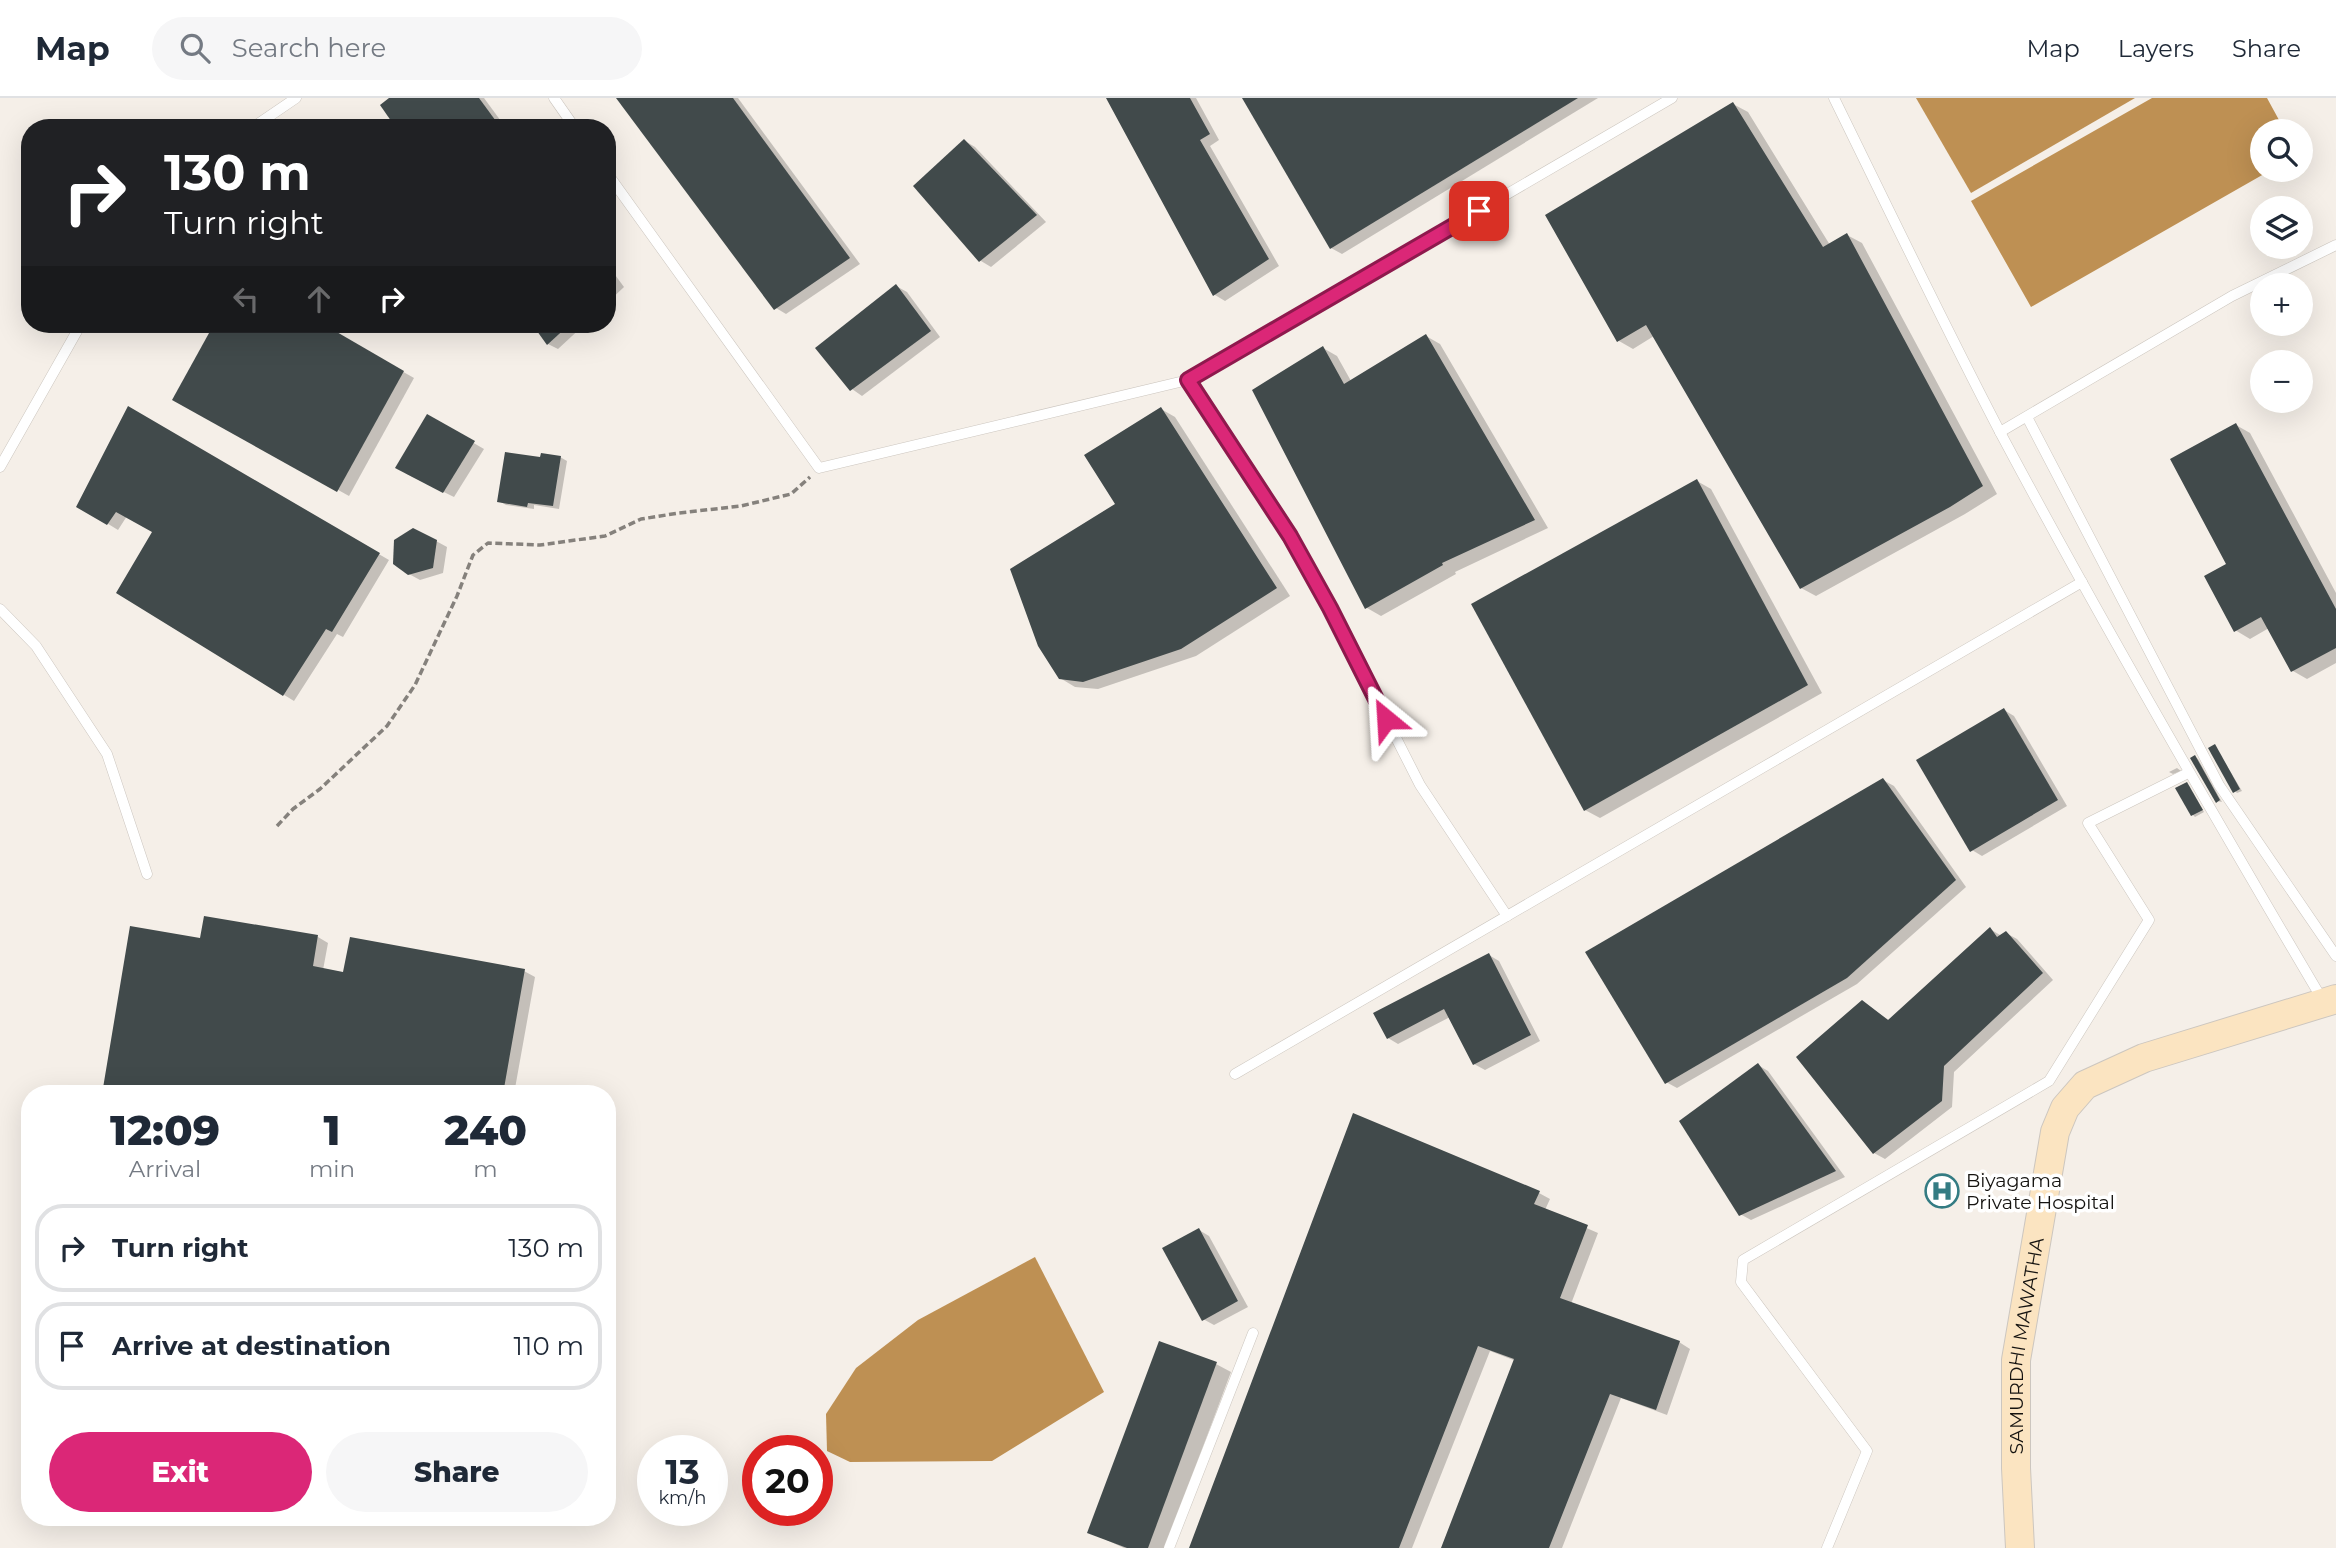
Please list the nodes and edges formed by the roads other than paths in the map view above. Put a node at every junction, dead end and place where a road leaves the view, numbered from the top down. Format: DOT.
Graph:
graph roads {
  1 [pos="296,98"];
  2 [pos="554,98"];
  3 [pos="1672,98"];
  4 [pos="1834,98"];
  5 [pos="265,119"];
  6 [pos="569,119"];
  7 [pos="616,186"];
  8 [pos="2335,249"];
  9 [pos="76,333"];
  10 [pos="1188,380"];
  11 [pos="2027,417"];
  12 [pos="2000,432"];
  13 [pos="0,467"];
  14 [pos="2082,582"];
  15 [pos="0,609"];
  16 [pos="2188,773"];
  17 [pos="146,874"];
  18 [pos="1507,916"];
  19 [pos="2336,956"];
  20 [pos="2330,1001"];
  21 [pos="1235,1074"];
  22 [pos="1253,1333"];
  23 [pos="1169,1548"];
  24 [pos="1828,1548"];
  25 [pos="2020,1548"];
  1 -- 5 [label="lane"];
  2 -- 6 [label="lane"];
  3 -- 10 [label="lane"];
  4 -- 12 [label="lane"];
  7 -- 10 [label="lane"];
  8 -- 11 [label="lane"];
  9 -- 13 [label="lane"];
  10 -- 18 [label="lane"];
  11 -- 12 [label="lane"];
  11 -- 19 [label="lane"];
  12 -- 14 [label="lane"];
  14 -- 16 [label="lane"];
  14 -- 18 [label="lane"];
  15 -- 17 [label="lane"];
  16 -- 20 [label="lane"];
  16 -- 24 [label="lane"];
  18 -- 21 [label="lane"];
  20 -- 25 [label="main road, SAMURDHI MAWATHA"];
  22 -- 23 [label="lane"];
}
